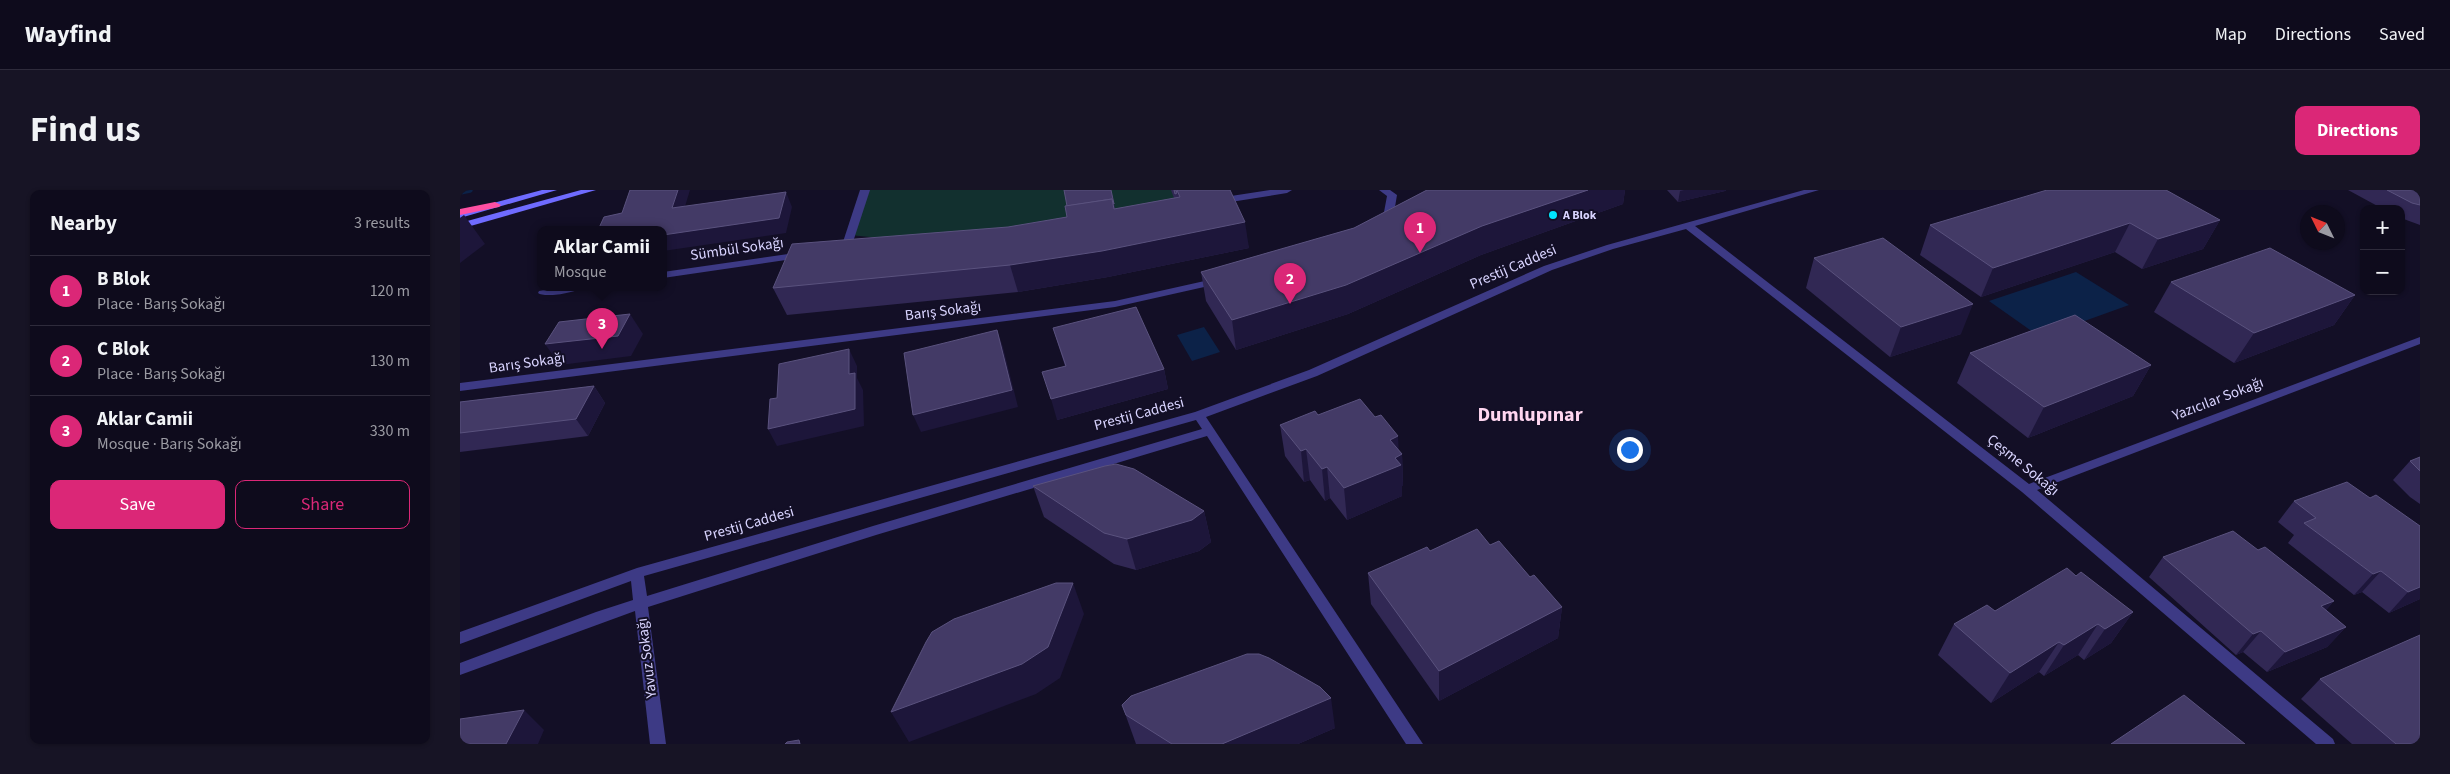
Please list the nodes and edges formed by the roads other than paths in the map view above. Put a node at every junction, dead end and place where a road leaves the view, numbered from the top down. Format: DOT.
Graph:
graph roads {
  1 [pos="552,190"];
  2 [pos="591,190"];
  3 [pos="865,190"];
  4 [pos="1287,190"];
  5 [pos="1384,190"];
  6 [pos="1814,190"];
  7 [pos="1206,204"];
  8 [pos="495,205"];
  9 [pos="460,213"];
  10 [pos="1373,224"];
  11 [pos="1687,225"];
  12 [pos="460,226"];
  13 [pos="846,249"];
  14 [pos="817,253"];
  15 [pos="667,274"];
  16 [pos="1225,279"];
  17 [pos="556,291"];
  18 [pos="543,293"];
  19 [pos="2420,340"];
  20 [pos="460,387"];
  21 [pos="1200,415"];
  22 [pos="1210,431"];
  23 [pos="2027,489"];
  24 [pos="637,573"];
  25 [pos="641,604"];
  26 [pos="460,638"];
  27 [pos="460,669"];
  28 [pos="658,744"];
  29 [pos="1415,744"];
  30 [pos="2327,744"];
  1 -- 8 [label="main road"];
  2 -- 12 [label="main road"];
  3 -- 13 [label="street"];
  4 -- 7 [label="street"];
  5 -- 10 [label="street"];
  6 -- 11 [label="street, Prestij Caddesi"];
  8 -- 9 [label="highway"];
  11 -- 21 [label="street, Prestij Caddesi"];
  11 -- 23 [label="street, Çeşme Sokağı"];
  14 -- 15 [label="street, Sümbül Sokağı"];
  16 -- 20 [label="street, Barış Sokağı"];
  17 -- 18 [label="street"];
  19 -- 23 [label="street, Yazıcılar Sokağı"];
  21 -- 22 [label="street"];
  21 -- 24 [label="street, Prestij Caddesi"];
  22 -- 25 [label="street"];
  22 -- 29 [label="street"];
  23 -- 30 [label="street, Çeşme Sokağı"];
  24 -- 25 [label="street, Yavuz Sokağı"];
  24 -- 26 [label="street, Prestij Caddesi"];
  25 -- 27 [label="street"];
  25 -- 28 [label="street, Yavuz Sokağı"];
}
